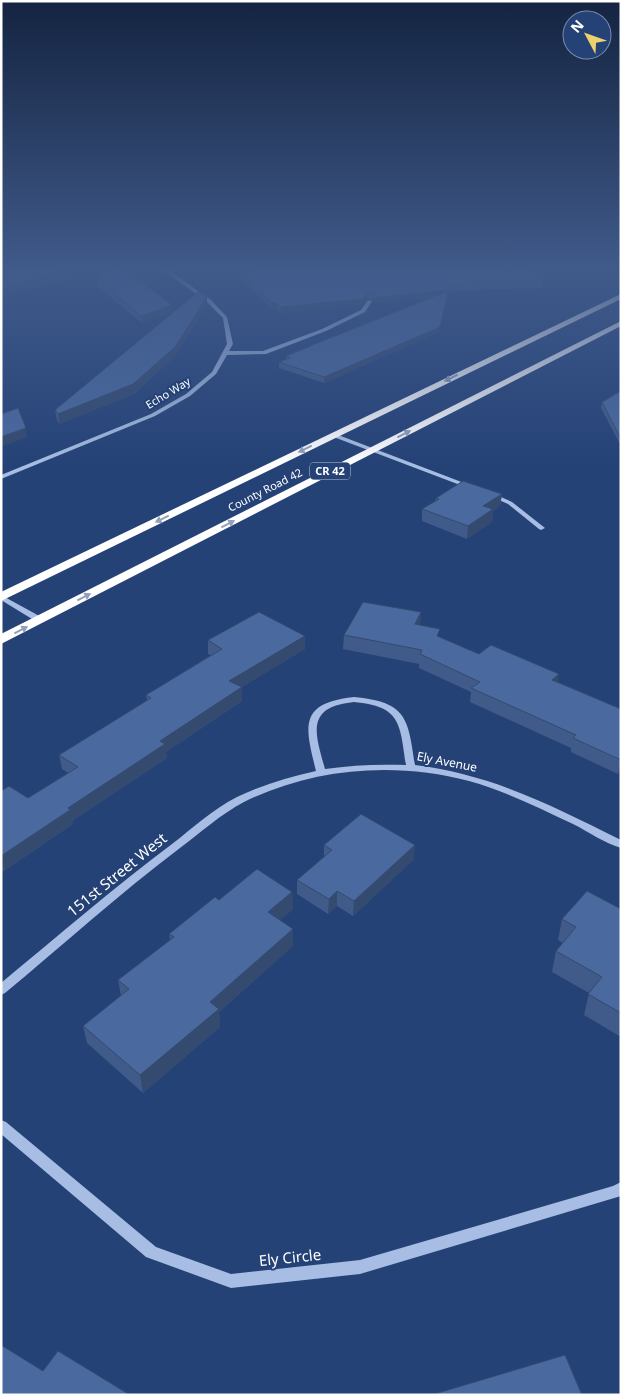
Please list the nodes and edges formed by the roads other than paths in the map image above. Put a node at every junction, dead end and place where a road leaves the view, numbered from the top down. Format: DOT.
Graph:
graph roads {
  1 [pos="228,334"];
  2 [pos="313,334"];
  3 [pos="543,334"];
  4 [pos="599,334"];
  5 [pos="225,353"];
  6 [pos="333,436"];
  7 [pos="372,450"];
  8 [pos="1,478"];
  9 [pos="478,489"];
  10 [pos="487,493"];
  11 [pos="541,528"];
  12 [pos="1,597"];
  13 [pos="40,620"];
  14 [pos="1,640"];
  15 [pos="411,768"];
  16 [pos="321,772"];
  17 [pos="258,792"];
  18 [pos="621,844"];
  19 [pos="1,990"];
  20 [pos="1,1126"];
  21 [pos="621,1188"];
  1 -- 5 [label="street, Echo Way"];
  2 -- 5 [label="street"];
  3 -- 6 [label="highway, County Road 42 / CR 42, one-way"];
  7 -- 4 [label="highway, County Road 42 / CR 42, one-way"];
  5 -- 8 [label="street, Echo Way"];
  6 -- 7 [label="street"];
  6 -- 12 [label="highway, County Road 42 / CR 42, one-way"];
  7 -- 9 [label="street"];
  13 -- 7 [label="highway, County Road 42 / CR 42, one-way"];
  10 -- 11 [label="street"];
  12 -- 13 [label="street"];
  14 -- 13 [label="highway, County Road 42 / CR 42, one-way"];
  15 -- 16 [label="street, Ely Avenue"];
  15 -- 16 [label="street"];
  15 -- 18 [label="street, Ely Avenue"];
  16 -- 17 [label="street, Ely Avenue"];
  17 -- 19 [label="street, 151st Street West"];
  20 -- 21 [label="street, Ely Circle"];
}
